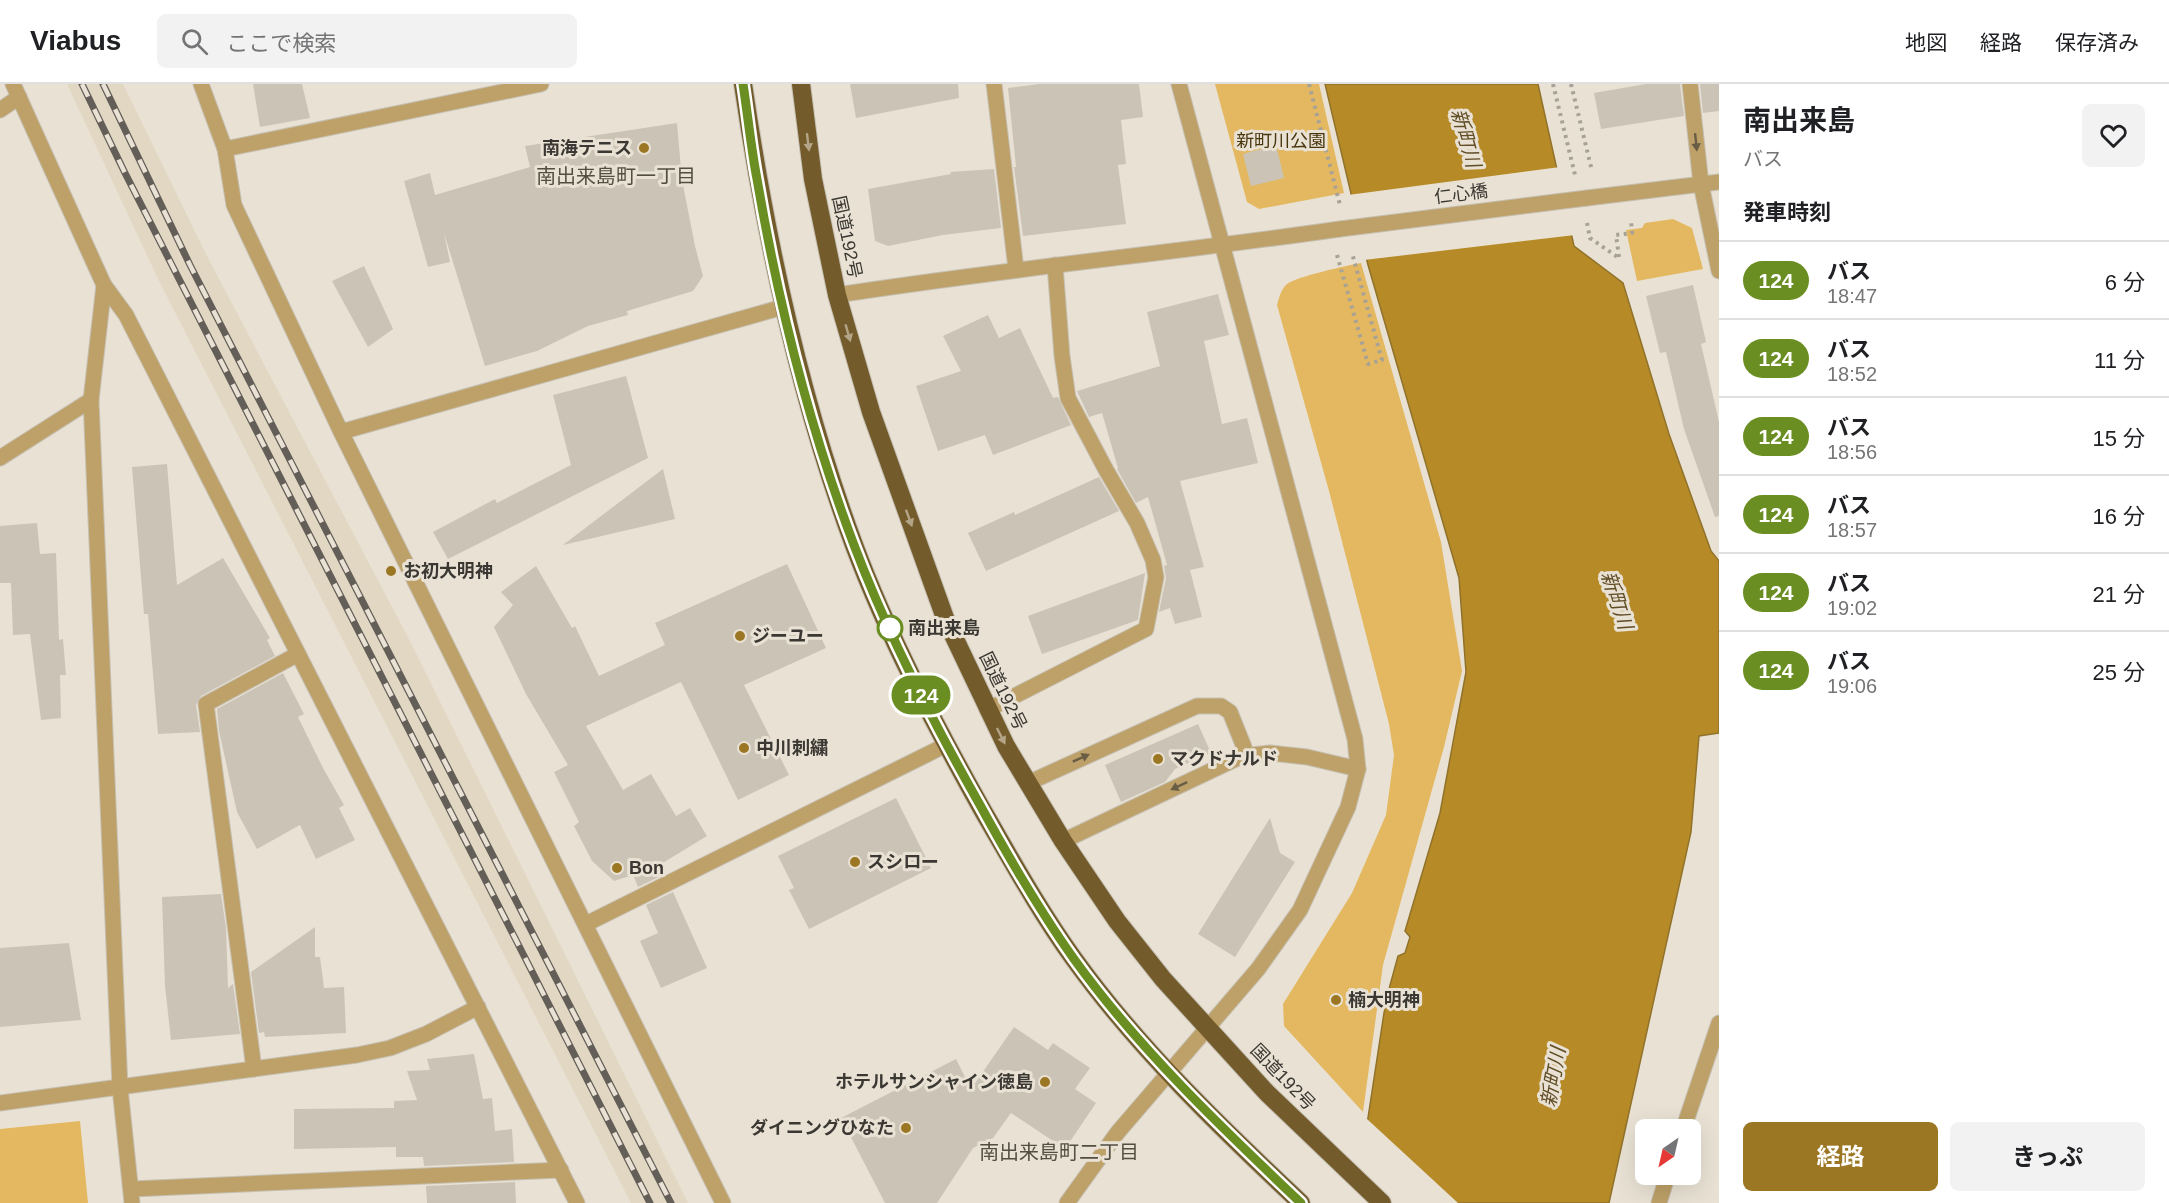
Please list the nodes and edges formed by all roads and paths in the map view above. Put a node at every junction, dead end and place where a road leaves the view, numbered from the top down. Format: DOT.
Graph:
graph roads {
  1 [pos="201,84"];
  2 [pos="541,84"];
  3 [pos="743,84"];
  4 [pos="801,84"];
  5 [pos="994,84"];
  6 [pos="1179,84"];
  7 [pos="1571,84"];
  8 [pos="1690,84"];
  9 [pos="16,91"];
  10 [pos="0,110"];
  11 [pos="225,148"];
  12 [pos="1719,182"];
  13 [pos="1701,184"];
  14 [pos="1593,197"];
  15 [pos="1631,220"];
  16 [pos="1222,246"];
  17 [pos="1620,258"];
  18 [pos="1055,265"];
  19 [pos="1016,269"];
  20 [pos="1719,271"];
  21 [pos="104,285"];
  22 [pos="837,295"];
  23 [pos="783,307"];
  24 [pos="91,400"];
  25 [pos="341,432"];
  26 [pos="0,458"];
  27 [pos="298,654"];
  28 [pos="987,710"];
  29 [pos="946,745"];
  30 [pos="1242,756"];
  31 [pos="1358,769"];
  32 [pos="1028,783"];
  33 [pos="1063,841"];
  34 [pos="586,924"];
  35 [pos="478,1007"];
  36 [pos="1719,1023"];
  37 [pos="1208,1028"];
  38 [pos="254,1069"];
  39 [pos="1170,1072"];
  40 [pos="120,1088"];
  41 [pos="0,1103"];
  42 [pos="1687,1119"];
  43 [pos="561,1170"];
  44 [pos="1665,1185"];
  45 [pos="132,1196"];
  46 [pos="577,1203"];
  47 [pos="723,1203"];
  48 [pos="1067,1203"];
  49 [pos="1301,1203"];
  50 [pos="1382,1203"];
  51 [pos="1659,1203"];
  1 -- 11 [label="street"];
  2 -- 11 [label="street"];
  3 -- 23 [label="highway"];
  4 -- 22 [label="highway, 国道192号, one-way"];
  5 -- 19 [label="street"];
  6 -- 16 [label="street"];
  7 -- 14 [label="path"];
  8 -- 13 [label="street, one-way"];
  9 -- 10 [label="street"];
  9 -- 21 [label="street"];
  11 -- 25 [label="street"];
  12 -- 13 [label="street, 仁心橋"];
  13 -- 14 [label="street, 仁心橋"];
  13 -- 20 [label="street"];
  14 -- 16 [label="street, 仁心橋, bridge"];
  15 -- 17 [label="path"];
  16 -- 18 [label="street, 仁心橋"];
  16 -- 31 [label="street"];
  18 -- 19 [label="street, 仁心橋"];
  18 -- 28 [label="street"];
  19 -- 22 [label="street, 仁心橋"];
  21 -- 24 [label="street"];
  21 -- 27 [label="street"];
  22 -- 28 [label="highway, 国道192号, one-way"];
  23 -- 25 [label="street"];
  23 -- 29 [label="highway"];
  24 -- 26 [label="street"];
  24 -- 40 [label="street"];
  25 -- 34 [label="street"];
  27 -- 35 [label="street"];
  27 -- 38 [label="street"];
  28 -- 32 [label="highway, 国道192号, one-way"];
  29 -- 34 [label="street"];
  29 -- 39 [label="highway"];
  30 -- 31 [label="street"];
  32 -- 30 [label="street, one-way"];
  30 -- 33 [label="street, one-way"];
  31 -- 37 [label="street"];
  32 -- 33 [label="highway, 国道192号"];
  33 -- 37 [label="highway, 国道192号"];
  34 -- 47 [label="street"];
  35 -- 38 [label="street"];
  35 -- 43 [label="street"];
  36 -- 42 [label="street"];
  37 -- 39 [label="street"];
  37 -- 50 [label="highway, 国道192号"];
  38 -- 40 [label="street"];
  39 -- 48 [label="street"];
  39 -- 49 [label="highway"];
  40 -- 41 [label="street"];
  40 -- 45 [label="street"];
  43 -- 45 [label="street"];
  43 -- 46 [label="street"];
  44 -- 51 [label="street"];
}
